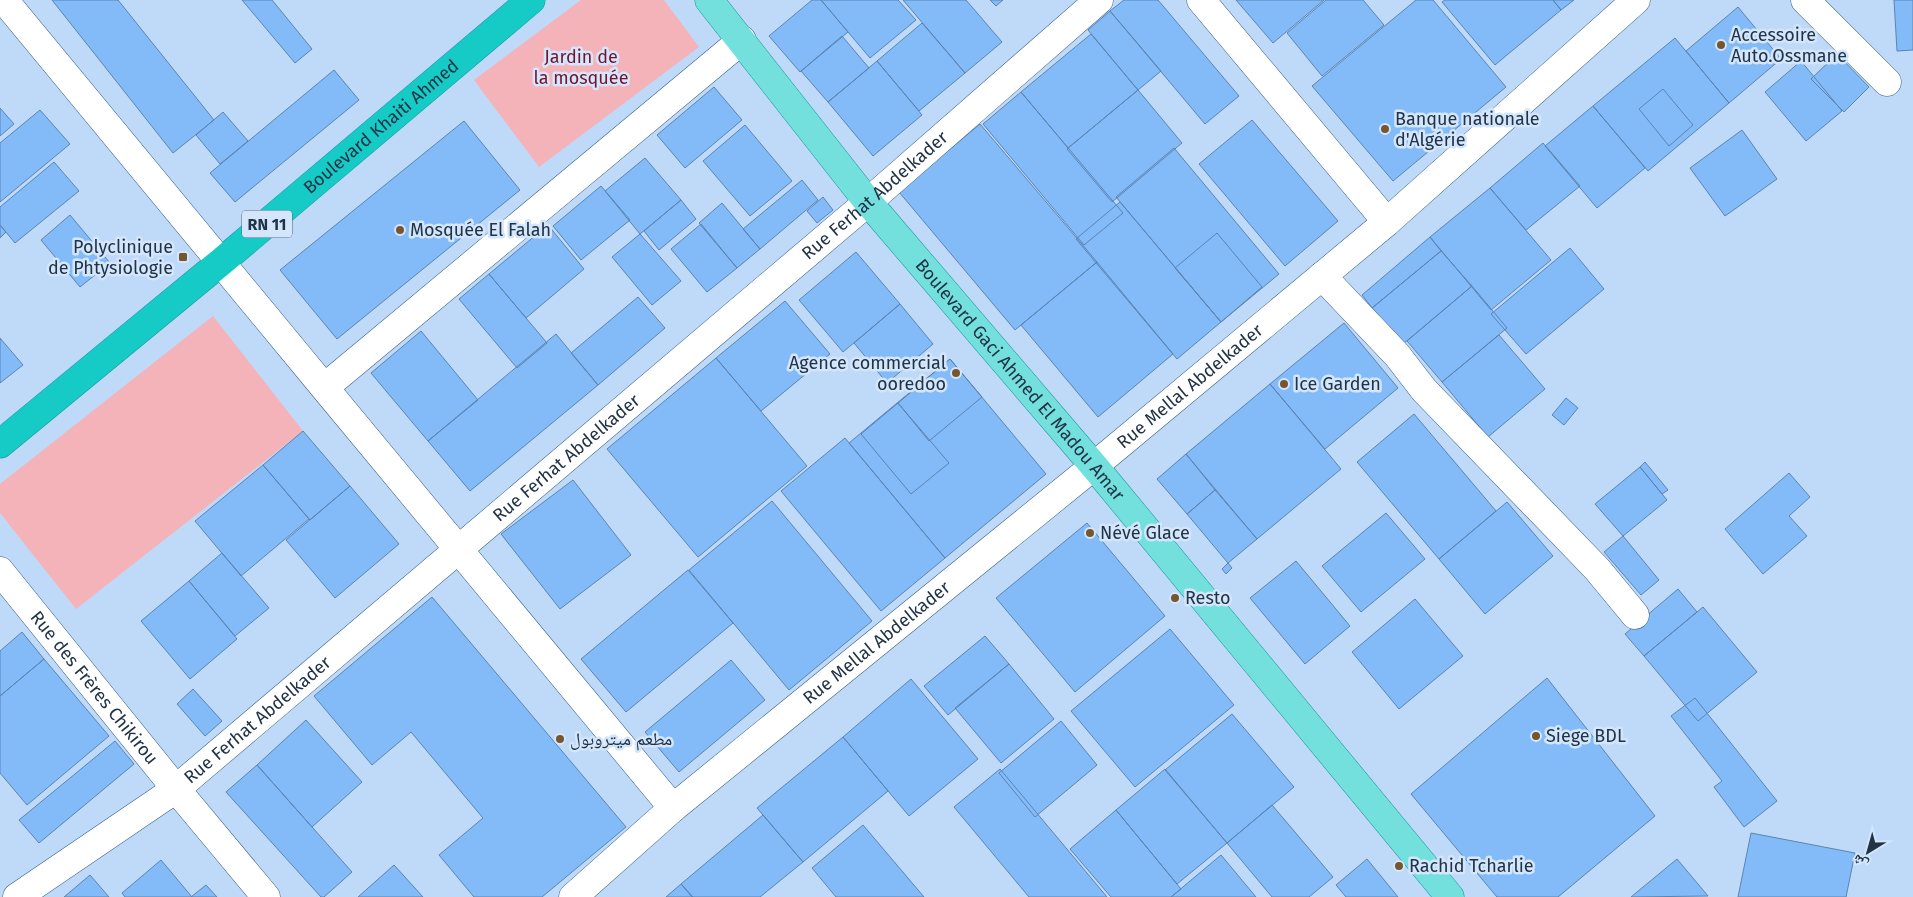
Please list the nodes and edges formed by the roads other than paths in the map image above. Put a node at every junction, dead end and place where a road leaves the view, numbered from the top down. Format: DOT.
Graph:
graph roads {
  1 [pos="4,0"];
  2 [pos="531,0"];
  3 [pos="709,0"];
  4 [pos="1099,0"];
  5 [pos="1201,0"];
  6 [pos="1636,0"];
  7 [pos="1805,0"];
  8 [pos="742,40"];
  9 [pos="1887,82"];
  10 [pos="868,202"];
  11 [pos="1387,222"];
  12 [pos="221,262"];
  13 [pos="1322,276"];
  14 [pos="325,387"];
  15 [pos="0,444"];
  16 [pos="1094,466"];
  17 [pos="457,550"];
  18 [pos="0,571"];
  19 [pos="1635,615"];
  20 [pos="176,789"];
  21 [pos="673,808"];
  22 [pos="17,897"];
  23 [pos="266,897"];
  24 [pos="573,897"];
  25 [pos="1450,897"];
  1 -- 12 [label="street"];
  2 -- 12 [label="highway, Boulevard Khaiti Ahmed / RN 11"];
  3 -- 8 [label="main road, Boulevard Gaci Ahmed El Madou Amar"];
  4 -- 10 [label="street, Rue Ferhat Abdelkader"];
  5 -- 11 [label="street"];
  6 -- 11 [label="street, Rue Mellal Abdelkader"];
  7 -- 9 [label="street"];
  8 -- 10 [label="main road, Boulevard Gaci Ahmed El Madou Amar"];
  8 -- 14 [label="street"];
  10 -- 16 [label="main road, Boulevard Gaci Ahmed El Madou Amar"];
  10 -- 17 [label="street, Rue Ferhat Abdelkader"];
  11 -- 13 [label="street, Rue Mellal Abdelkader"];
  12 -- 14 [label="street"];
  12 -- 15 [label="highway, Boulevard Khaiti Ahmed / RN 11"];
  13 -- 16 [label="street, Rue Mellal Abdelkader"];
  13 -- 19 [label="street"];
  14 -- 17 [label="street"];
  16 -- 21 [label="street, Rue Mellal Abdelkader"];
  16 -- 25 [label="main road, Boulevard Gaci Ahmed El Madou Amar"];
  17 -- 20 [label="street, Rue Ferhat Abdelkader"];
  17 -- 21 [label="street"];
  18 -- 20 [label="street, Rue des Frères Chikirou"];
  20 -- 22 [label="street, Rue Ferhat Abdelkader"];
  20 -- 23 [label="street, Rue des Frères Chikirou"];
  21 -- 24 [label="street, Rue Mellal Abdelkader"];
}
